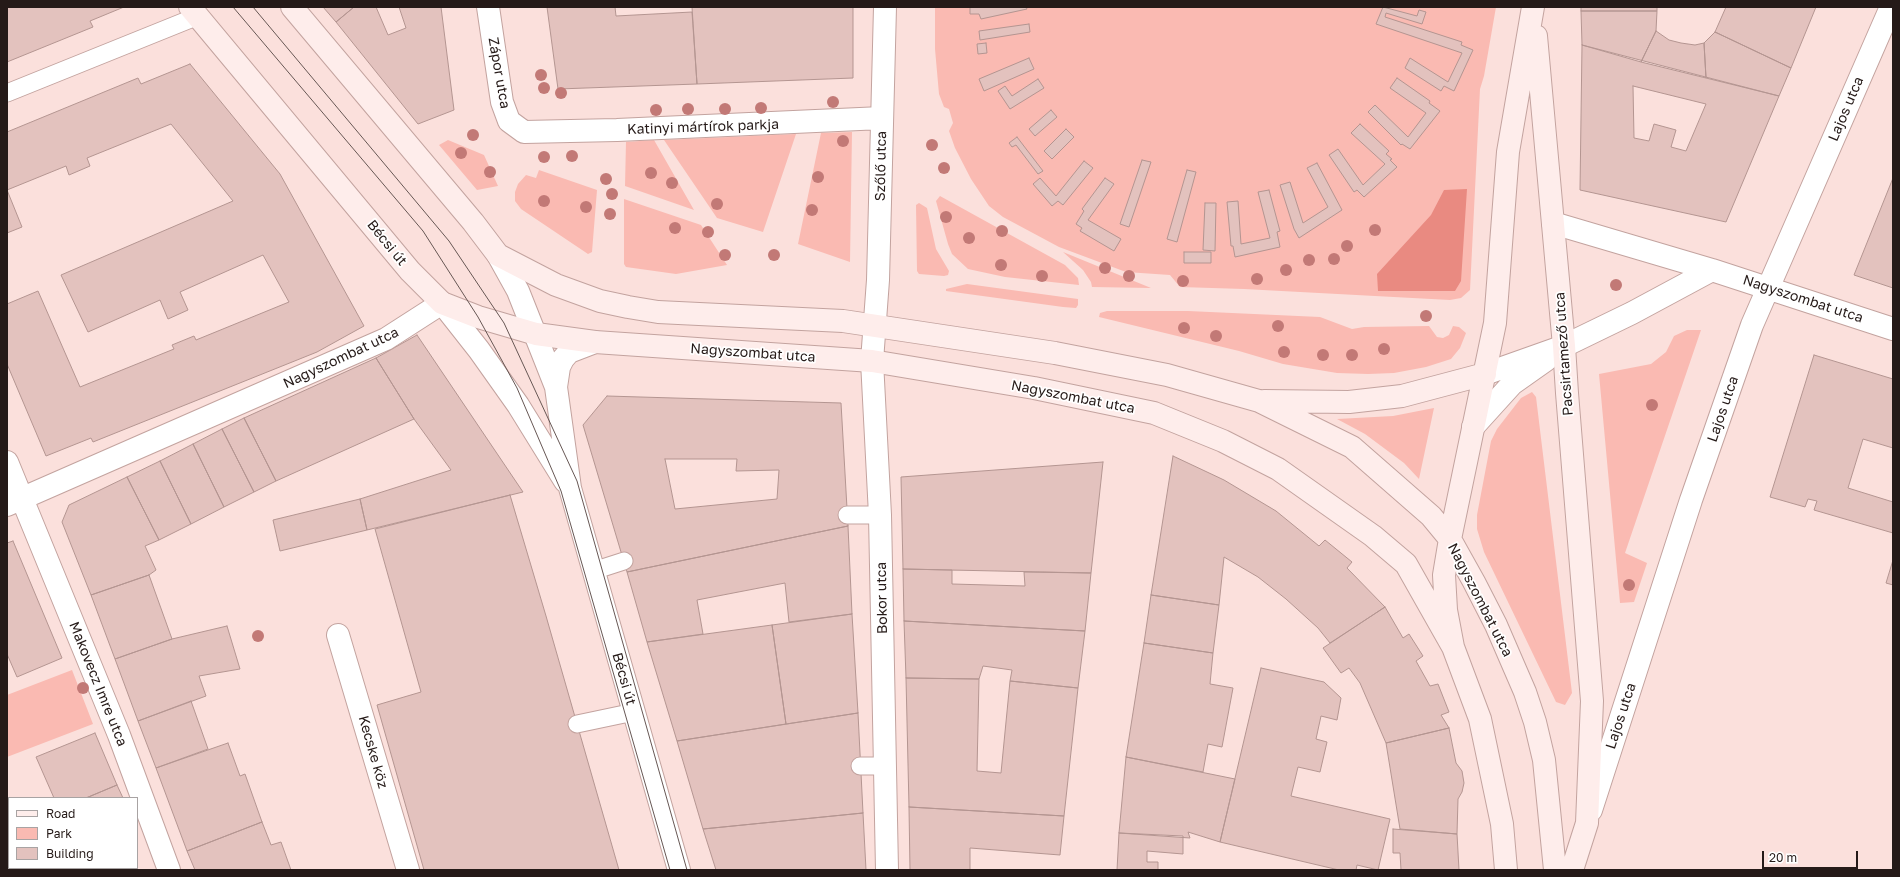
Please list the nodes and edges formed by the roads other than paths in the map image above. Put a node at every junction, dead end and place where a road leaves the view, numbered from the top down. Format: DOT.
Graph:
graph roads {
  1 [pos="292,7"];
  2 [pos="488,7"];
  3 [pos="886,7"];
  4 [pos="1533,7"];
  5 [pos="1891,7"];
  6 [pos="194,12"];
  7 [pos="7,93"];
  8 [pos="882,118"];
  9 [pos="524,132"];
  10 [pos="1553,223"];
  11 [pos="498,255"];
  12 [pos="1712,270"];
  13 [pos="1768,288"];
  14 [pos="442,303"];
  15 [pos="874,326"];
  16 [pos="1893,329"];
  17 [pos="536,334"];
  18 [pos="595,342"];
  19 [pos="1564,346"];
  20 [pos="872,361"];
  21 [pos="1485,374"];
  22 [pos="556,387"];
  23 [pos="1259,401"];
  24 [pos="1474,427"];
  25 [pos="7,462"];
  26 [pos="570,488"];
  27 [pos="15,502"];
  28 [pos="847,515"];
  29 [pos="880,515"];
  30 [pos="1450,539"];
  31 [pos="624,561"];
  32 [pos="593,571"];
  33 [pos="338,635"];
  34 [pos="1453,647"];
  35 [pos="1592,701"];
  36 [pos="634,712"];
  37 [pos="577,724"];
  38 [pos="860,766"];
  39 [pos="885,766"];
  40 [pos="1587,823"];
  41 [pos="169,870"];
  42 [pos="408,870"];
  43 [pos="679,870"];
  44 [pos="887,870"];
  45 [pos="1506,870"];
  46 [pos="1555,870"];
  47 [pos="1572,870"];
  1 -- 11 [label="main road, Bécsi út"];
  2 -- 9 [label="street, Zápor utca"];
  3 -- 8 [label="street, Szőlő utca"];
  4 -- 10 [label="main road, Pacsirtamező utca"];
  4 -- 21 [label="main road, Pacsirtamező utca"];
  5 -- 13 [label="street, Lajos utca"];
  6 -- 7 [label="lane"];
  6 -- 14 [label="main road, Bécsi út"];
  8 -- 9 [label="street, Katinyi mártírok parkja"];
  8 -- 15 [label="street, Szőlő utca"];
  10 -- 12 [label="street, Nagyszombat utca"];
  10 -- 19 [label="main road, Pacsirtamező utca"];
  11 -- 15 [label="main road, Nagyszombat utca"];
  11 -- 17 [label="street, Bécsi út"];
  12 -- 13 [label="street, Nagyszombat utca"];
  12 -- 19 [label="street, Nagyszombat utca"];
  13 -- 16 [label="street, Nagyszombat utca"];
  13 -- 40 [label="street, Lajos utca"];
  14 -- 17 [label="main road, Nagyszombat utca"];
  14 -- 26 [label="street, Bécsi út"];
  14 -- 27 [label="street, Nagyszombat utca"];
  15 -- 20 [label="street, Bokor utca"];
  15 -- 23 [label="main road, Nagyszombat utca"];
  17 -- 18 [label="main road, Nagyszombat utca"];
  17 -- 22 [label="street, Bécsi út"];
  18 -- 20 [label="main road, Nagyszombat utca"];
  18 -- 22 [label="street, Bécsi út"];
  19 -- 21 [label="street, Nagyszombat utca"];
  19 -- 24 [label="street, Nagyszombat utca"];
  19 -- 35 [label="main road, Pacsirtamező utca"];
  20 -- 29 [label="street, Bokor utca"];
  20 -- 34 [label="main road, Nagyszombat utca"];
  21 -- 23 [label="main road, Nagyszombat utca"];
  21 -- 24 [label="main road, Pacsirtamező utca"];
  22 -- 26 [label="street, Bécsi út"];
  23 -- 30 [label="main road, Nagyszombat utca"];
  24 -- 30 [label="main road, Pacsirtamező utca"];
  25 -- 27 [label="street, Makovecz Imre utca"];
  26 -- 32 [label="street, Bécsi út"];
  27 -- 41 [label="street, Makovecz Imre utca"];
  28 -- 29 [label="lane"];
  29 -- 39 [label="street, Bokor utca"];
  30 -- 34 [label="main road, Pacsirtamező utca"];
  30 -- 46 [label="main road, Nagyszombat utca"];
  31 -- 32 [label="lane"];
  32 -- 36 [label="street, Bécsi út"];
  33 -- 42 [label="street, Kecske köz"];
  34 -- 45 [label="main road"];
  35 -- 40 [label="main road, Lajos utca"];
  36 -- 37 [label="lane"];
  36 -- 43 [label="street, Bécsi út"];
  38 -- 39 [label="lane"];
  39 -- 44 [label="street, Bokor utca"];
  40 -- 47 [label="main road, Lajos utca"];
}
